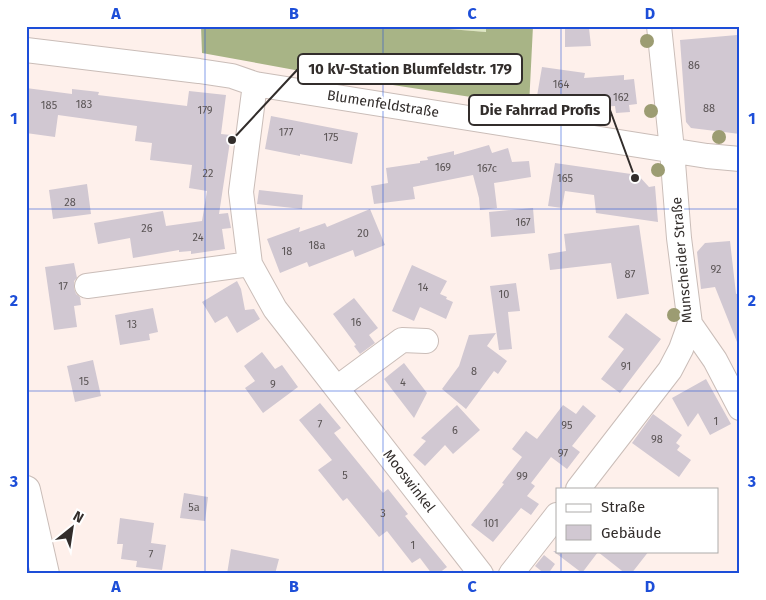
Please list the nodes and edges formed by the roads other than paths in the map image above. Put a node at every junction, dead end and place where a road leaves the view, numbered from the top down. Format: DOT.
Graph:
graph roads {
  1 [pos="659,26"];
  2 [pos="26,50"];
  3 [pos="255,84"];
  4 [pos="672,150"];
  5 [pos="740,159"];
  6 [pos="250,264"];
  7 [pos="87,286"];
  8 [pos="690,324"];
  9 [pos="426,341"];
  10 [pos="337,388"];
  11 [pos="740,408"];
  12 [pos="579,488"];
  13 [pos="26,490"];
  14 [pos="556,516"];
  15 [pos="45,574"];
  16 [pos="481,574"];
  17 [pos="511,574"];
  1 -- 4 [label="street, Munscheider Straße"];
  2 -- 3 [label="street, Blumenfeldstraße"];
  3 -- 4 [label="street, Blumenfeldstraße"];
  3 -- 6 [label="street, Mooswinkel"];
  4 -- 5 [label="street, Blumenfeldstraße"];
  4 -- 8 [label="street, Munscheider Straße"];
  6 -- 7 [label="street"];
  6 -- 10 [label="street, Mooswinkel"];
  8 -- 11 [label="street"];
  8 -- 12 [label="street, Munscheider Straße"];
  9 -- 10 [label="street"];
  10 -- 16 [label="street, Mooswinkel"];
  13 -- 15 [label="main road"];
  14 -- 17 [label="street"];
}
